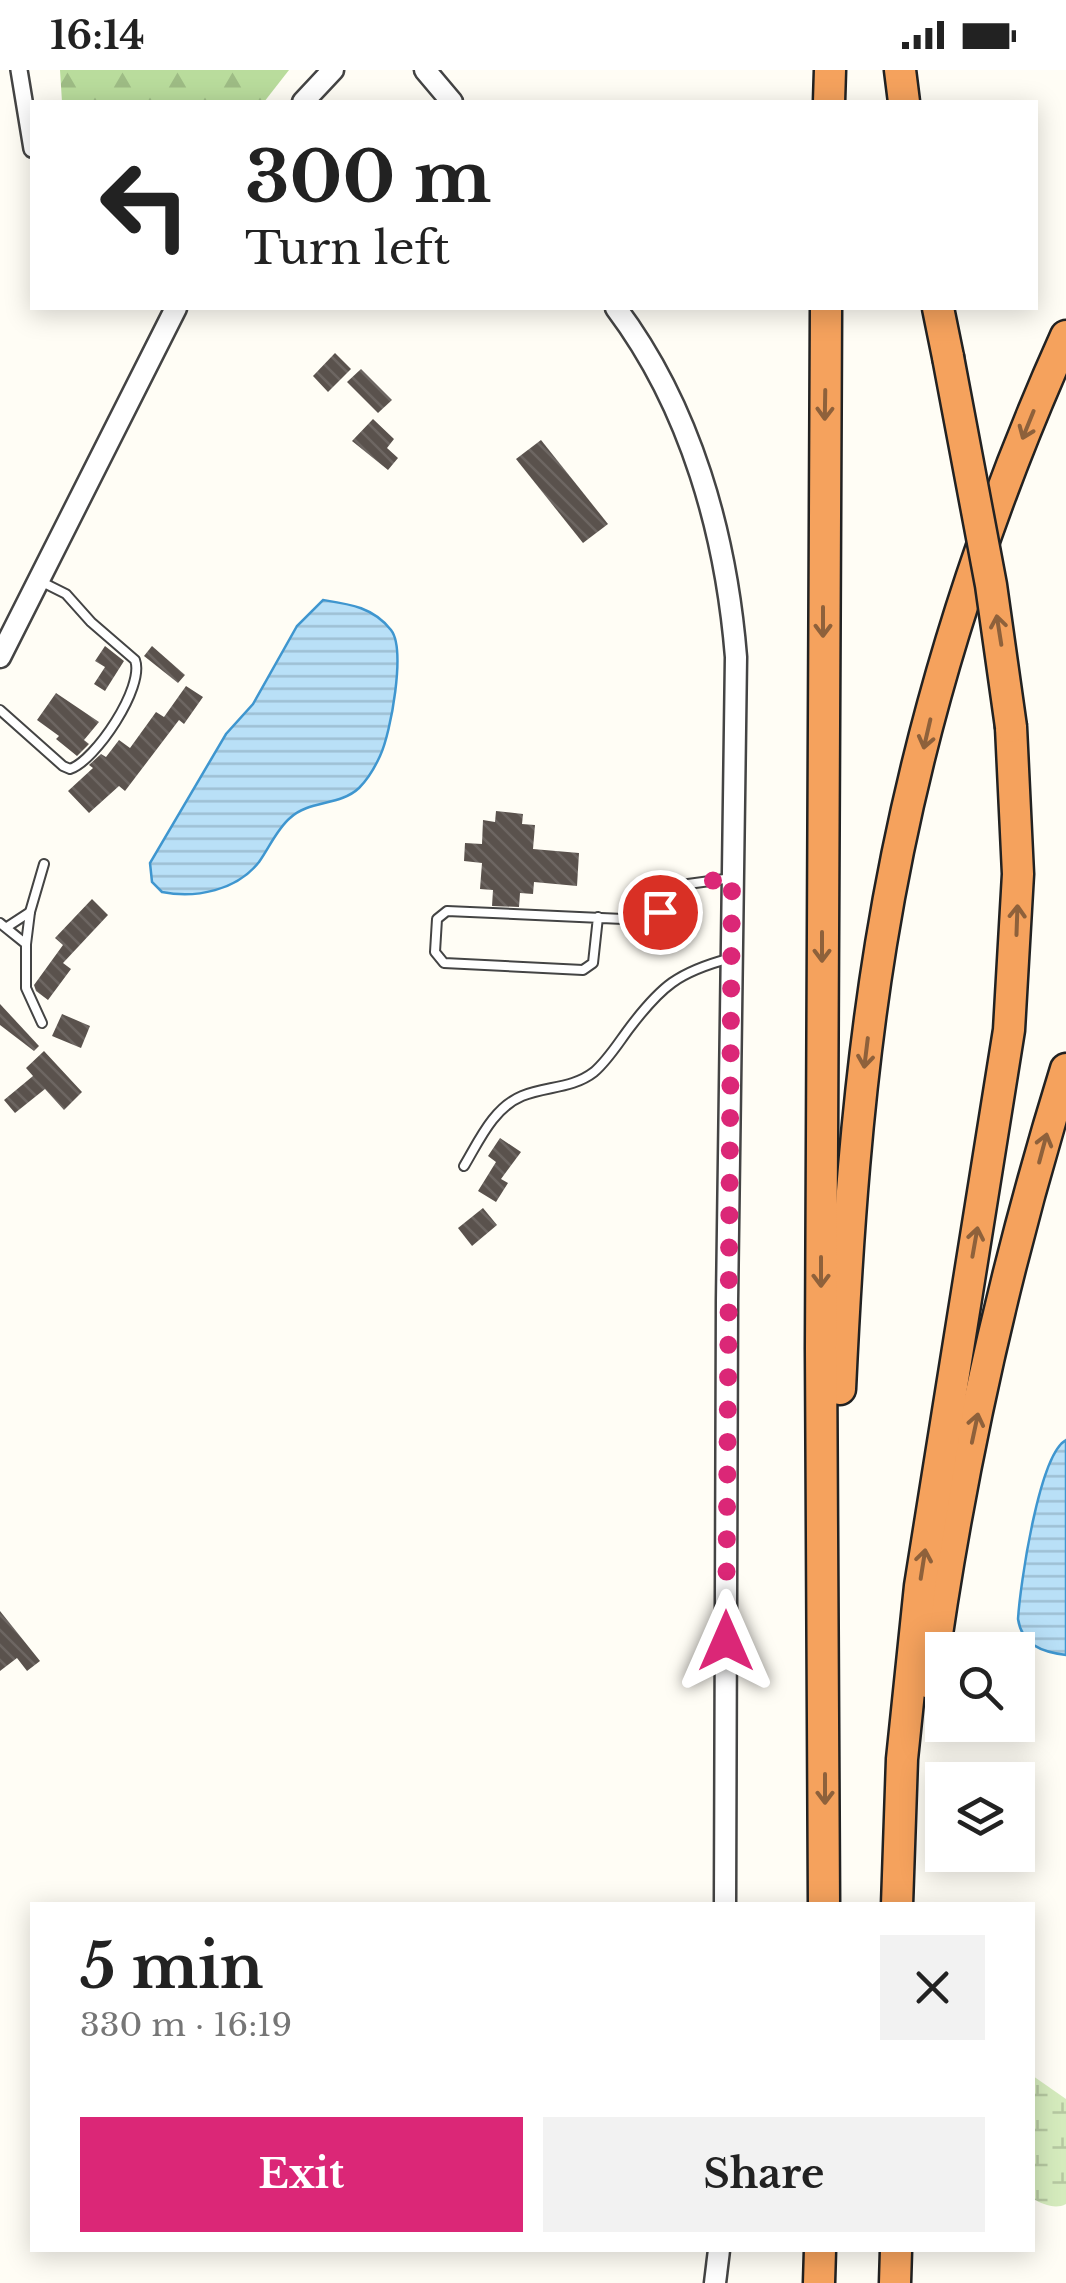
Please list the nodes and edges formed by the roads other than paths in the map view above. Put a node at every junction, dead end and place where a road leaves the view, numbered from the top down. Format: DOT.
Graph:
graph roads {
  1 [pos="19,70"];
  2 [pos="333,70"];
  3 [pos="426,70"];
  4 [pos="830,70"];
  5 [pos="900,70"];
  6 [pos="305,100"];
  7 [pos="450,100"];
  8 [pos="829,100"];
  9 [pos="904,100"];
  10 [pos="30,137"];
  11 [pos="173,310"];
  12 [pos="617,310"];
  13 [pos="826,310"];
  14 [pos="938,310"];
  15 [pos="1066,336"];
  16 [pos="38,580"];
  17 [pos="0,656"];
  18 [pos="0,710"];
  19 [pos="44,864"];
  20 [pos="732,878"];
  21 [pos="30,912"];
  22 [pos="598,917"];
  23 [pos="4,925"];
  24 [pos="26,944"];
  25 [pos="731,958"];
  26 [pos="42,1023"];
  27 [pos="1066,1069"];
  28 [pos="464,1166"];
  29 [pos="824,1692"];
  30 [pos="725,1902"];
  31 [pos="824,1902"];
  32 [pos="901,1902"];
  33 [pos="901,1902"];
  34 [pos="719,2252"];
  35 [pos="820,2252"];
  36 [pos="896,2252"];
  37 [pos="714,2283"];
  38 [pos="819,2283"];
  39 [pos="895,2283"];
  1 -- 10 [label="street"];
  2 -- 6 [label="street"];
  3 -- 7 [label="street"];
  4 -- 8 [label="highway"];
  5 -- 9 [label="highway"];
  11 -- 16 [label="street"];
  12 -- 20 [label="street"];
  13 -- 29 [label="highway, one-way"];
  32 -- 14 [label="highway, one-way, bridge"];
  15 -- 29 [label="highway, one-way"];
  16 -- 17 [label="street"];
  16 -- 18 [label="lane"];
  19 -- 21 [label="lane"];
  20 -- 22 [label="lane"];
  20 -- 25 [label="street"];
  21 -- 23 [label="lane"];
  21 -- 24 [label="lane"];
  22 -- 22 [label="lane"];
  23 -- 24 [label="lane"];
  24 -- 26 [label="lane"];
  25 -- 28 [label="lane"];
  25 -- 30 [label="street"];
  33 -- 27 [label="highway, one-way"];
  29 -- 31 [label="highway, one-way"];
  34 -- 37 [label="street"];
  35 -- 38 [label="highway"];
  36 -- 39 [label="highway"];
}
